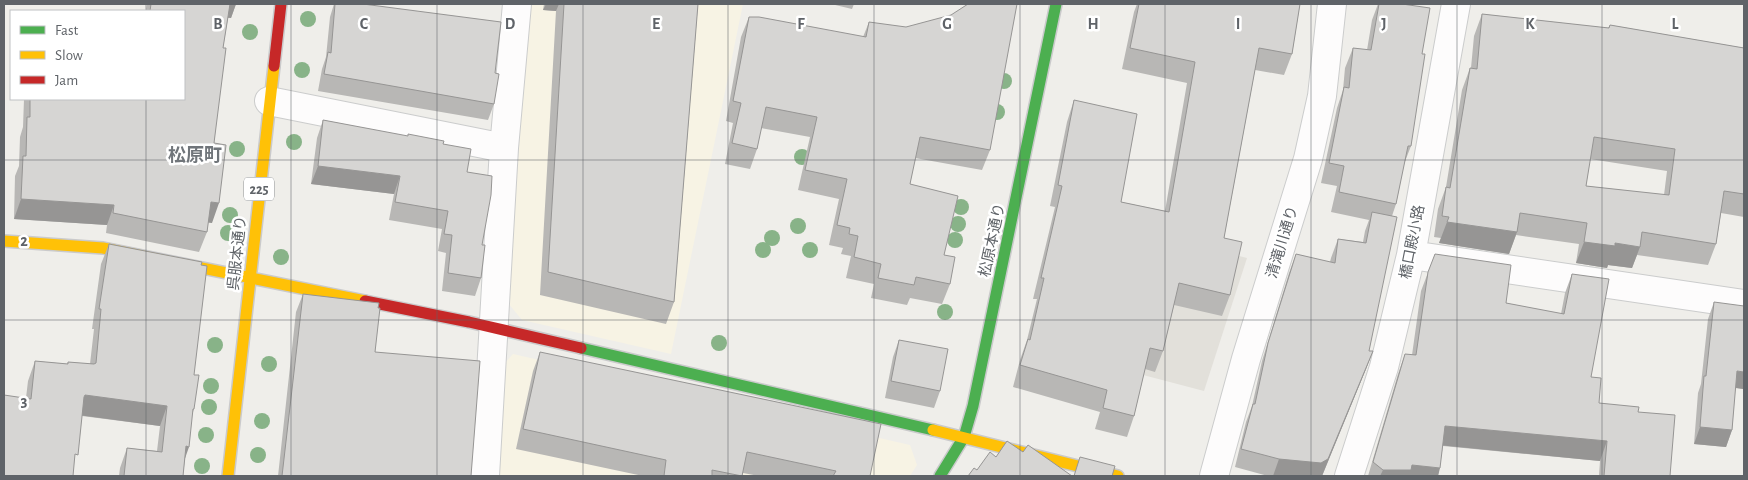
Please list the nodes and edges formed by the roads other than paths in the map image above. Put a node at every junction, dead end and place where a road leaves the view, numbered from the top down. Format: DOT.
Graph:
graph roads {
  1 [pos="280,4"];
  2 [pos="517,4"];
  3 [pos="1056,4"];
  4 [pos="1332,4"];
  5 [pos="1456,4"];
  6 [pos="270,101"];
  7 [pos="504,148"];
  8 [pos="4,241"];
  9 [pos="1411,255"];
  10 [pos="249,278"];
  11 [pos="1744,304"];
  12 [pos="494,328"];
  13 [pos="964,437"];
  14 [pos="228,476"];
  15 [pos="485,476"];
  16 [pos="940,476"];
  17 [pos="1118,476"];
  18 [pos="1214,476"];
  19 [pos="1349,476"];
  1 -- 6 [label="main road, 呉服本通り / 225"];
  2 -- 7 [label="street"];
  3 -- 13 [label="main road, 松原本通り"];
  4 -- 18 [label="street, 清滝川通り"];
  5 -- 9 [label="street, 橋口殿小路"];
  6 -- 7 [label="street"];
  6 -- 10 [label="main road, 呉服本通り / 225"];
  7 -- 12 [label="street"];
  8 -- 10 [label="main road"];
  9 -- 11 [label="street"];
  9 -- 19 [label="street, 橋口殿小路"];
  10 -- 12 [label="main road"];
  10 -- 14 [label="main road, 呉服本通り / 225"];
  12 -- 13 [label="main road"];
  12 -- 15 [label="street"];
  13 -- 16 [label="main road, 松原本通り"];
  13 -- 17 [label="main road"];
}
